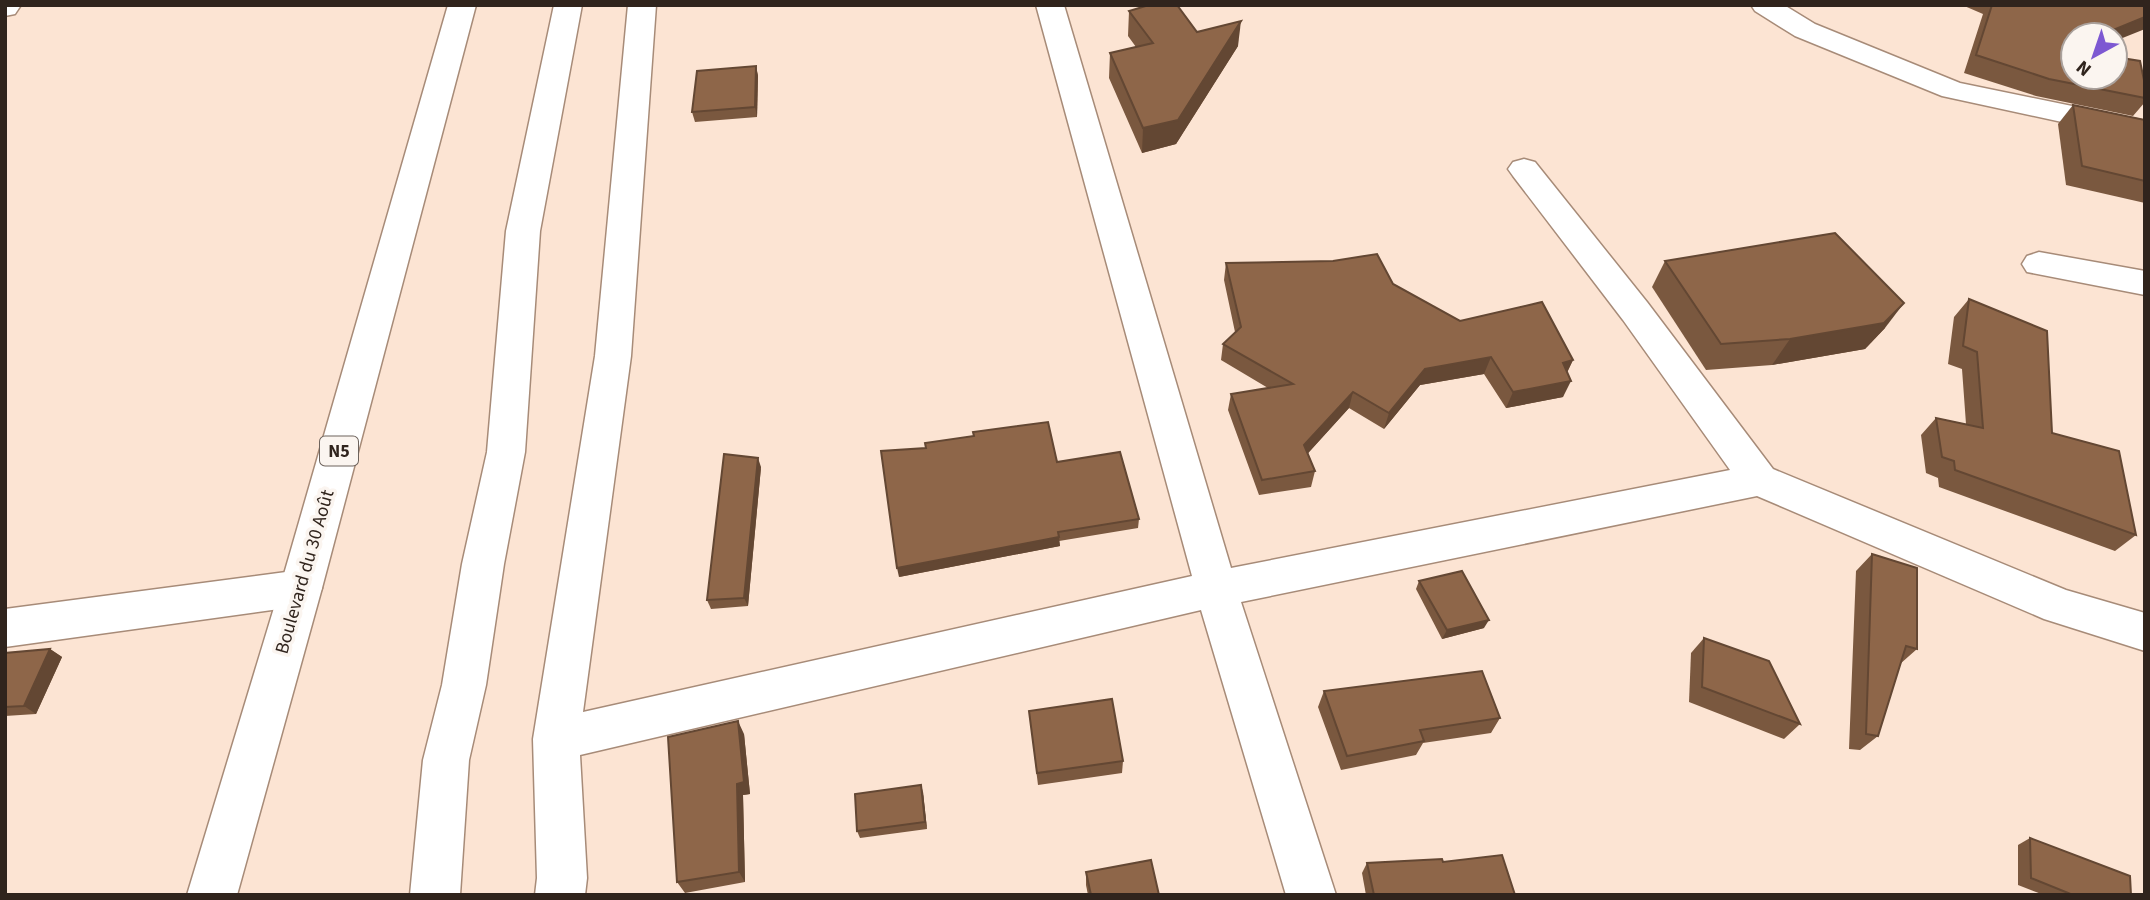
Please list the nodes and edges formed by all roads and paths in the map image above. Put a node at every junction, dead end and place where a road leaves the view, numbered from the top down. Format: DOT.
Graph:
graph roads {
  1 [pos="462,5"];
  2 [pos="568,5"];
  3 [pos="642,5"];
  4 [pos="1050,5"];
  5 [pos="1765,5"];
  6 [pos="2145,131"];
  7 [pos="1524,169"];
  8 [pos="2039,264"];
  9 [pos="2145,283"];
  10 [pos="1759,480"];
  11 [pos="301,588"];
  12 [pos="1216,589"];
  13 [pos="5,628"];
  14 [pos="2145,632"];
  15 [pos="556,739"];
  16 [pos="212,895"];
  17 [pos="435,895"];
  18 [pos="560,895"];
  19 [pos="1311,895"];
  1 -- 11 [label="main road, Boulevard du 30 Août / N5"];
  2 -- 17 [label="main road"];
  3 -- 15 [label="main road"];
  4 -- 12 [label="main road"];
  5 -- 6 [label="main road"];
  7 -- 10 [label="main road"];
  8 -- 9 [label="main road"];
  10 -- 12 [label="main road"];
  10 -- 14 [label="main road"];
  11 -- 13 [label="main road"];
  11 -- 16 [label="main road, Boulevard du 30 Août / N5"];
  12 -- 15 [label="main road"];
  12 -- 19 [label="main road"];
  15 -- 18 [label="main road"];
}
